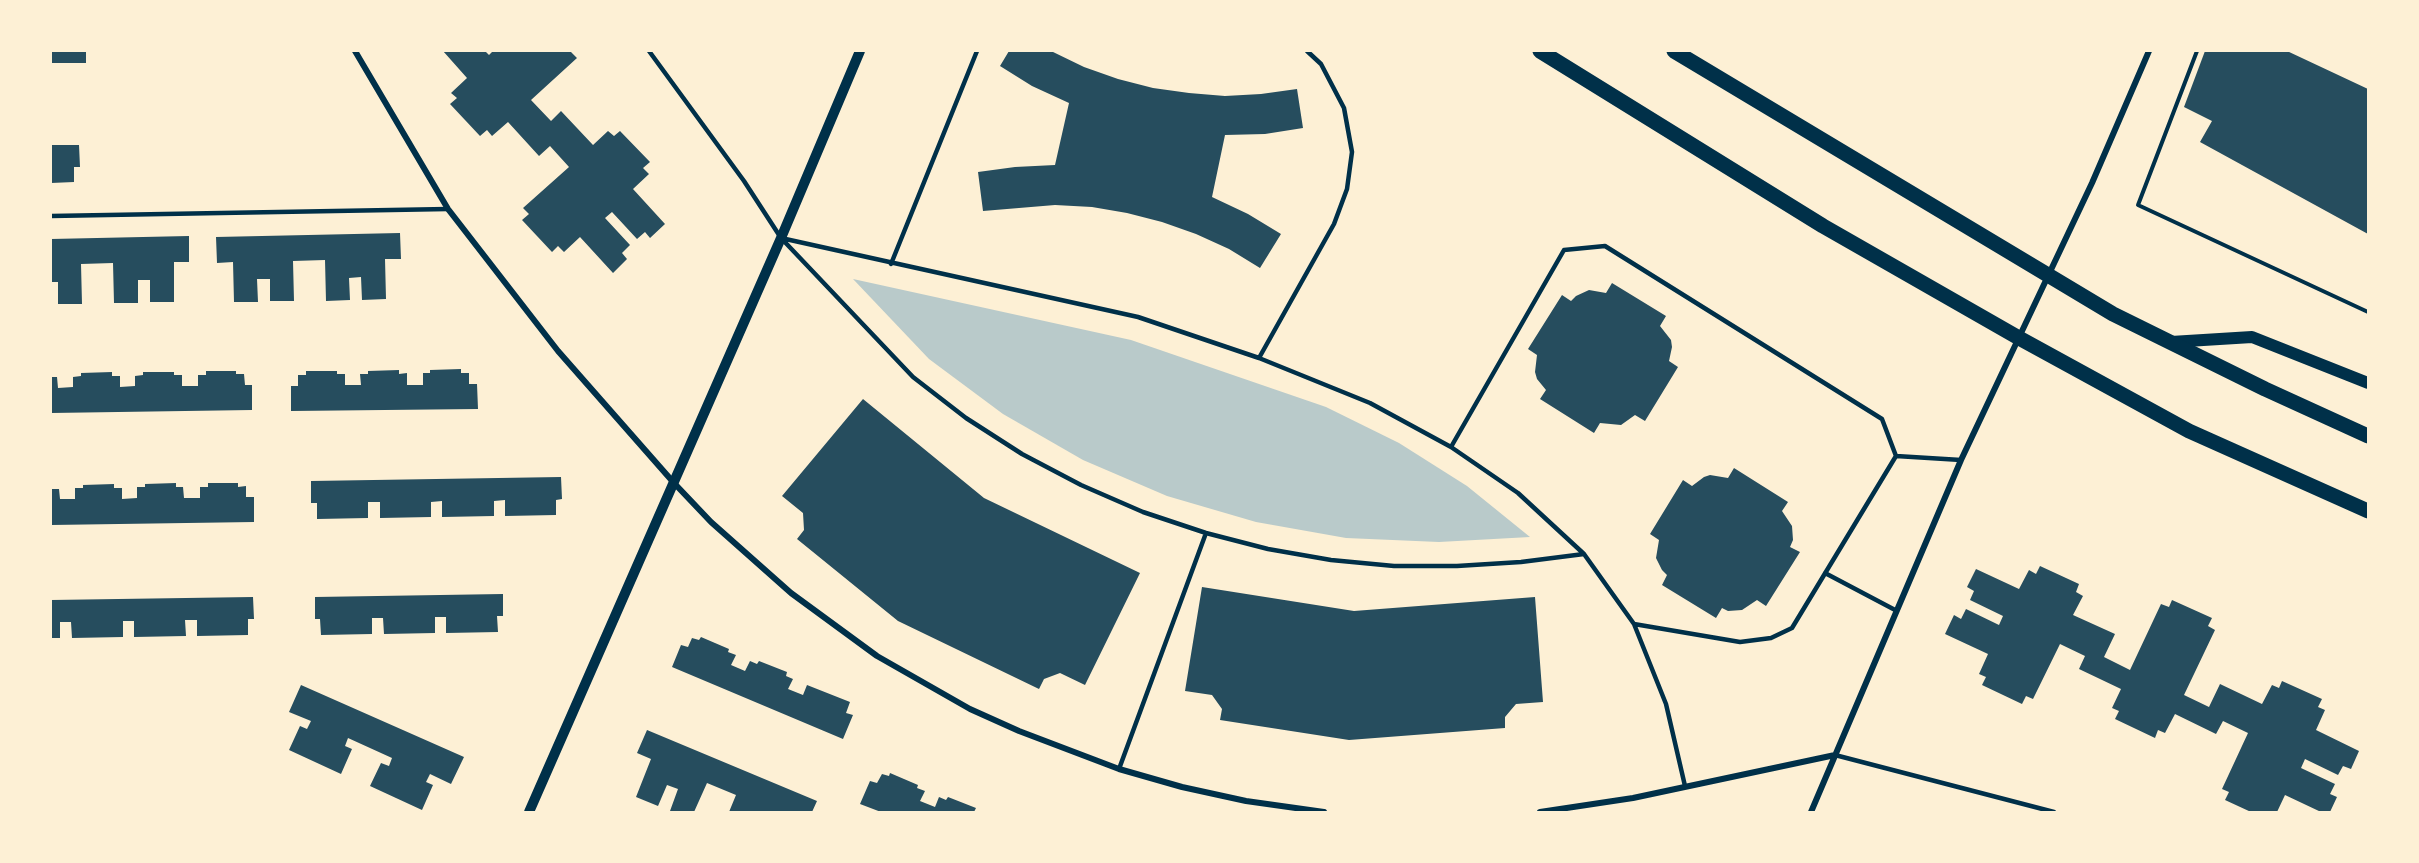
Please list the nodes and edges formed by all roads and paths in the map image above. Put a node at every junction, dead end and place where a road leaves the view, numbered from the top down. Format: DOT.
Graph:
graph roads {
  1 [pos="355,51"];
  2 [pos="649,51"];
  3 [pos="860,51"];
  4 [pos="977,51"];
  5 [pos="1307,51"];
  6 [pos="1540,51"];
  7 [pos="1674,51"];
  8 [pos="2149,51"];
  9 [pos="2197,51"];
  10 [pos="448,209"];
  11 [pos="51,216"];
  12 [pos="781,238"];
  13 [pos="891,264"];
  14 [pos="2048,276"];
  15 [pos="2368,312"];
  16 [pos="2019,338"];
  17 [pos="2171,342"];
  18 [pos="1258,358"];
  19 [pos="2368,383"];
  20 [pos="2368,435"];
  21 [pos="1451,447"];
  22 [pos="1896,456"];
  23 [pos="1961,460"];
  24 [pos="674,483"];
  25 [pos="2368,512"];
  26 [pos="1206,533"];
  27 [pos="1584,554"];
  28 [pos="1825,573"];
  29 [pos="1897,611"];
  30 [pos="1634,624"];
  31 [pos="1835,754"];
  32 [pos="1119,769"];
  33 [pos="1685,786"];
  34 [pos="1297,810"];
  35 [pos="529,812"];
  36 [pos="1324,812"];
  37 [pos="1540,812"];
  38 [pos="1811,812"];
  39 [pos="2054,812"];
  1 -- 10 [label="street"];
  2 -- 12 [label="lane"];
  3 -- 12 [label="street"];
  4 -- 13 [label="lane"];
  5 -- 18 [label="lane"];
  6 -- 16 [label="main road"];
  7 -- 14 [label="main road"];
  8 -- 14 [label="street"];
  9 -- 15 [label="path"];
  10 -- 11 [label="lane"];
  10 -- 24 [label="street"];
  12 -- 13 [label="lane"];
  12 -- 24 [label="street"];
  12 -- 26 [label="lane"];
  13 -- 18 [label="lane"];
  14 -- 16 [label="street"];
  14 -- 17 [label="main road"];
  16 -- 23 [label="street"];
  16 -- 25 [label="main road"];
  17 -- 19 [label="main road"];
  17 -- 20 [label="main road"];
  18 -- 21 [label="lane"];
  21 -- 22 [label="lane"];
  21 -- 27 [label="lane"];
  22 -- 23 [label="lane"];
  22 -- 28 [label="lane"];
  23 -- 29 [label="street"];
  24 -- 32 [label="street"];
  24 -- 35 [label="street"];
  26 -- 27 [label="lane"];
  26 -- 32 [label="lane"];
  27 -- 30 [label="lane"];
  28 -- 29 [label="lane"];
  28 -- 30 [label="lane"];
  29 -- 31 [label="street"];
  30 -- 33 [label="lane"];
  31 -- 33 [label="street"];
  31 -- 38 [label="street"];
  31 -- 39 [label="lane"];
  32 -- 34 [label="street"];
  33 -- 37 [label="street"];
  34 -- 36 [label="street"];
}
